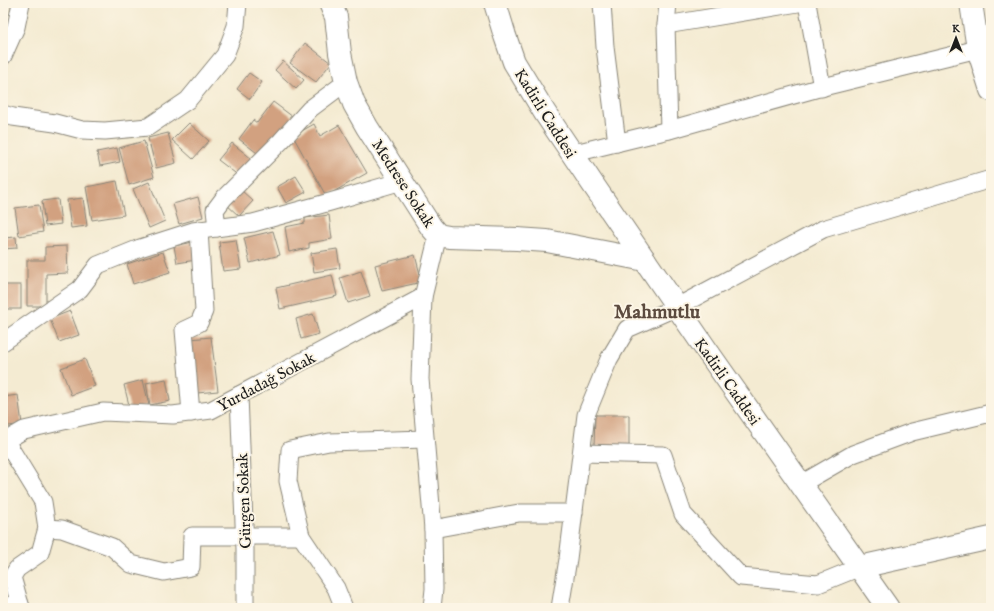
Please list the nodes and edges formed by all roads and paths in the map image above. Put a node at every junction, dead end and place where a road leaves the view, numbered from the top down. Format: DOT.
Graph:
graph roads {
  1 [pos="21,3"];
  2 [pos="238,3"];
  3 [pos="330,3"];
  4 [pos="495,3"];
  5 [pos="602,3"];
  6 [pos="668,3"];
  7 [pos="798,3"];
  8 [pos="807,3"];
  9 [pos="979,14"];
  10 [pos="666,25"];
  11 [pos="978,49"];
  12 [pos="3,56"];
  13 [pos="346,82"];
  14 [pos="822,88"];
  15 [pos="991,90"];
  16 [pos="3,114"];
  17 [pos="669,130"];
  18 [pos="617,143"];
  19 [pos="571,152"];
  20 [pos="991,179"];
  21 [pos="402,181"];
  22 [pos="217,228"];
  23 [pos="199,230"];
  24 [pos="438,235"];
  25 [pos="645,260"];
  26 [pos="423,297"];
  27 [pos="677,307"];
  28 [pos="3,342"];
  29 [pos="239,395"];
  30 [pos="191,413"];
  31 [pos="991,413"];
  32 [pos="425,439"];
  33 [pos="4,440"];
  34 [pos="582,454"];
  35 [pos="801,484"];
  36 [pos="574,513"];
  37 [pos="47,528"];
  38 [pos="433,529"];
  39 [pos="245,536"];
  40 [pos="301,536"];
  41 [pos="991,538"];
  42 [pos="860,567"];
  43 [pos="20,606"];
  44 [pos="3,607"];
  45 [pos="245,608"];
  46 [pos="344,608"];
  47 [pos="432,608"];
  48 [pos="560,608"];
  49 [pos="888,608"];
  1 -- 12 [label="street"];
  2 -- 16 [label="street"];
  3 -- 13 [label="main road, Medrese Sokak"];
  4 -- 19 [label="main road, Kadirli Caddesi"];
  5 -- 18 [label="street"];
  6 -- 10 [label="street"];
  7 -- 10 [label="street"];
  8 -- 14 [label="street"];
  9 -- 11 [label="main road"];
  10 -- 17 [label="street"];
  11 -- 14 [label="street"];
  11 -- 15 [label="main road"];
  13 -- 21 [label="main road, Medrese Sokak"];
  13 -- 22 [label="street"];
  14 -- 17 [label="street"];
  17 -- 18 [label="street"];
  18 -- 19 [label="street"];
  19 -- 25 [label="main road, Kadirli Caddesi"];
  20 -- 27 [label="street"];
  21 -- 22 [label="street"];
  21 -- 24 [label="main road, Medrese Sokak"];
  22 -- 23 [label="street"];
  23 -- 28 [label="street"];
  23 -- 30 [label="street"];
  24 -- 25 [label="main road, Medrese Sokak"];
  24 -- 26 [label="street"];
  25 -- 27 [label="main road, Kadirli Caddesi"];
  26 -- 29 [label="street, Yurdadağ Sokak"];
  26 -- 32 [label="street"];
  27 -- 34 [label="street"];
  27 -- 35 [label="main road, Kadirli Caddesi"];
  29 -- 30 [label="street, Yurdadağ Sokak"];
  29 -- 39 [label="street, Gürgen Sokak"];
  30 -- 33 [label="street, Yurdadağ Sokak"];
  31 -- 35 [label="street"];
  32 -- 38 [label="street"];
  32 -- 40 [label="street"];
  33 -- 37 [label="street"];
  34 -- 36 [label="street"];
  34 -- 42 [label="street"];
  35 -- 42 [label="main road, Kadirli Caddesi"];
  36 -- 38 [label="street"];
  36 -- 48 [label="street"];
  37 -- 39 [label="street"];
  37 -- 43 [label="street"];
  38 -- 47 [label="street"];
  39 -- 40 [label="street"];
  39 -- 45 [label="street, Gürgen Sokak"];
  40 -- 46 [label="street"];
  41 -- 42 [label="main road"];
  42 -- 49 [label="main road, Kadirli Caddesi"];
  43 -- 44 [label="street"];
}
